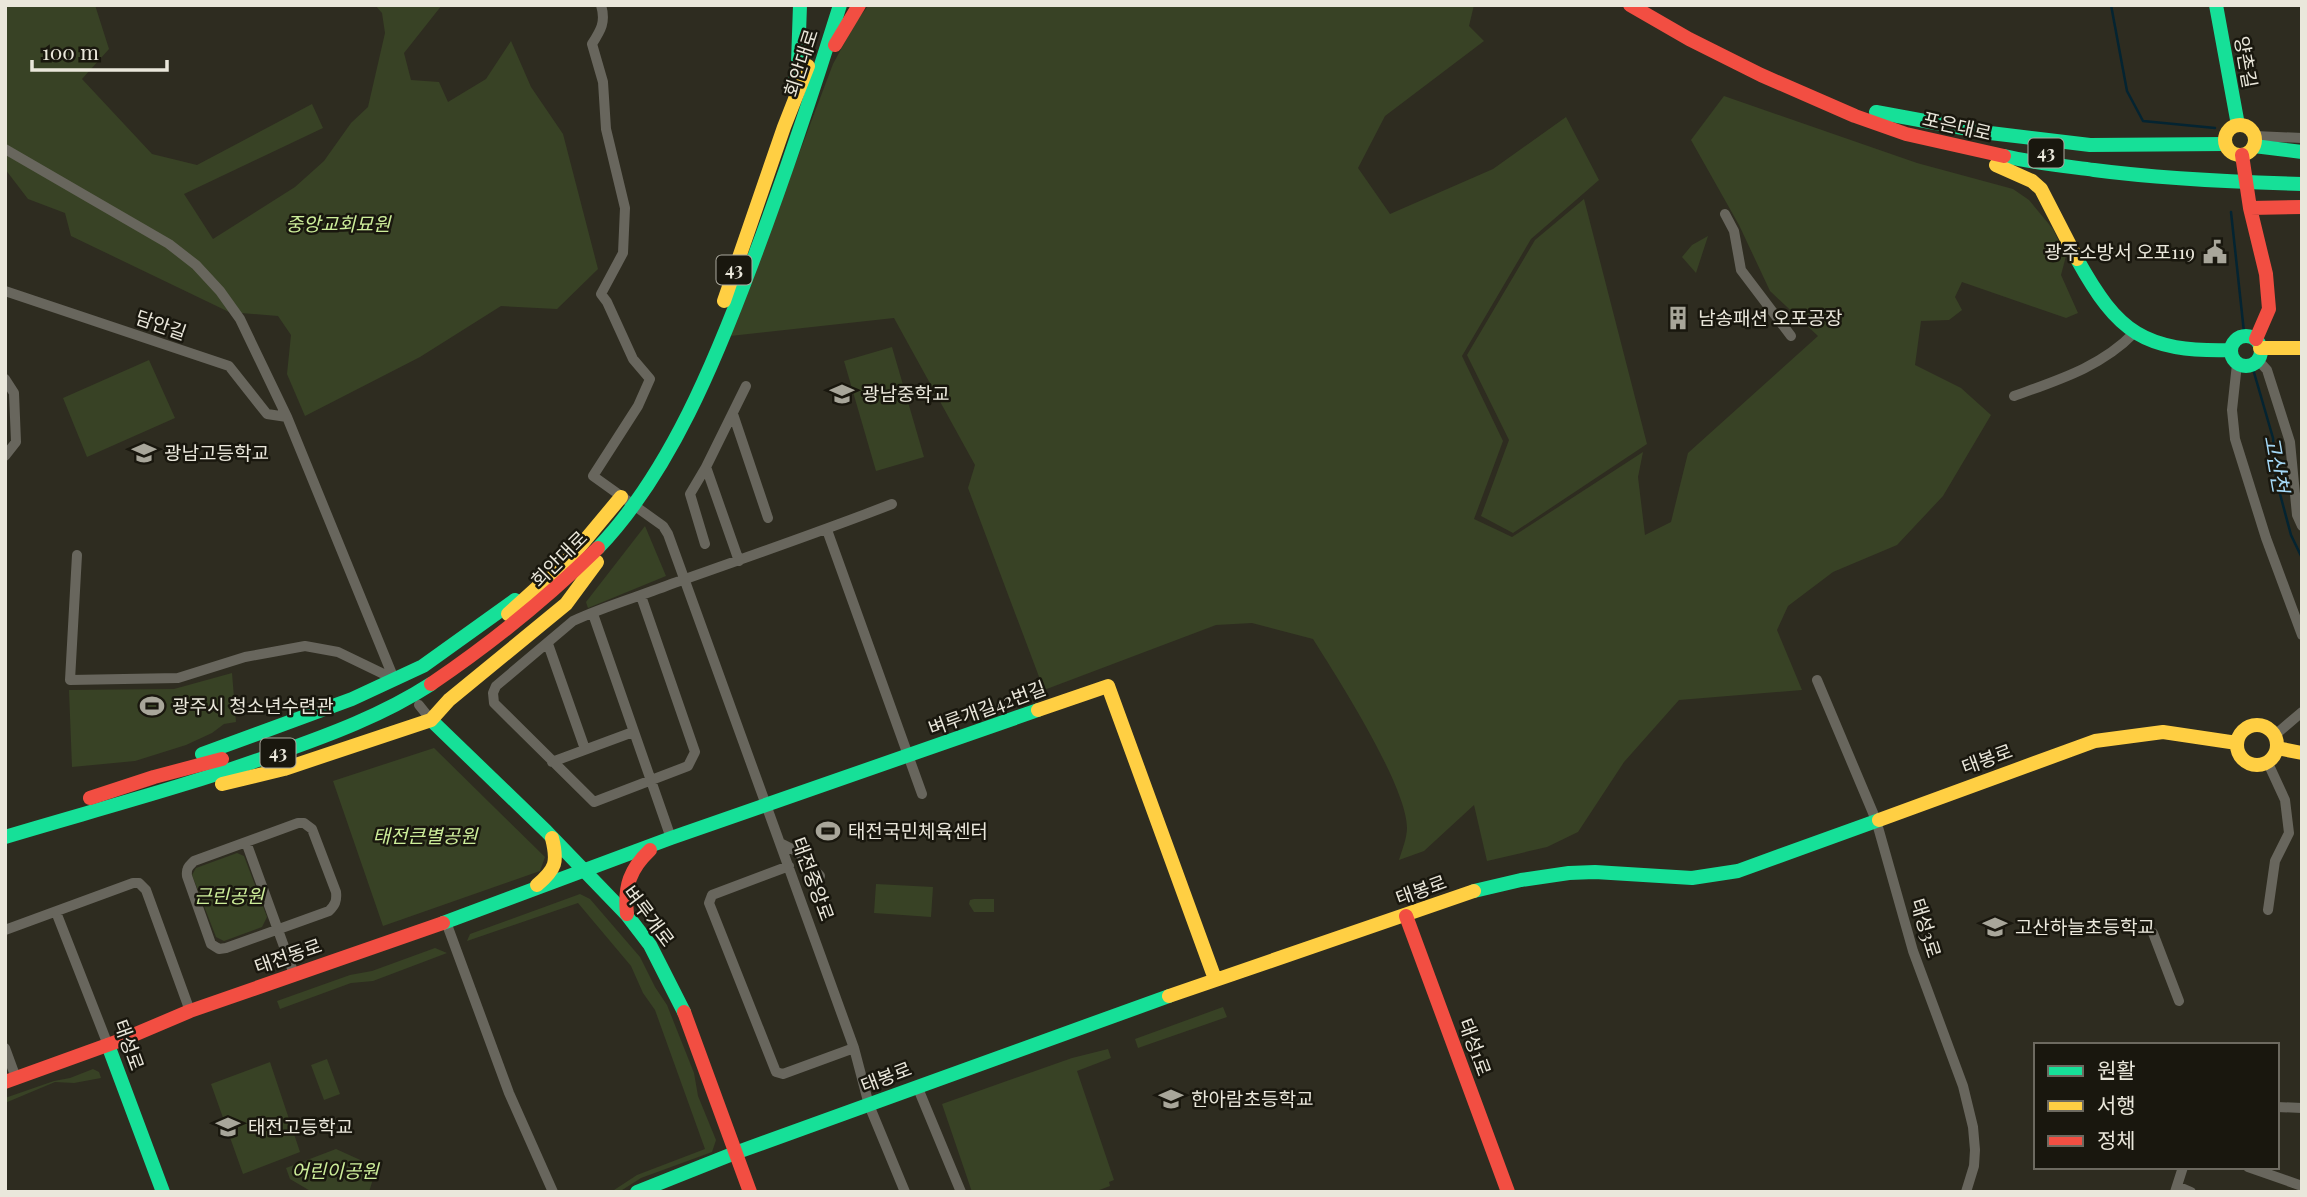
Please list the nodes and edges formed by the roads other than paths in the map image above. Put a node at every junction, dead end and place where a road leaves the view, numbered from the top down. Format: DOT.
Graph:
graph roads {
  1 [pos="601,5"];
  2 [pos="800,5"];
  3 [pos="829,5"];
  4 [pos="840,5"];
  5 [pos="859,5"];
  6 [pos="1630,5"];
  7 [pos="1651,5"];
  8 [pos="2216,5"];
  9 [pos="818,73"];
  10 [pos="789,113"];
  11 [pos="1876,113"];
  12 [pos="2238,125"];
  13 [pos="1906,134"];
  14 [pos="2302,138"];
  15 [pos="2225,144"];
  16 [pos="2250,146"];
  17 [pos="5,149"];
  18 [pos="2302,152"];
  19 [pos="2222,176"];
  20 [pos="2296,178"];
  21 [pos="2302,207"];
  22 [pos="2250,208"];
  23 [pos="1725,214"];
  24 [pos="5,291"];
  25 [pos="2134,333"];
  26 [pos="1791,336"];
  27 [pos="2302,348"];
  28 [pos="2258,349"];
  29 [pos="2234,357"];
  30 [pos="5,379"];
  31 [pos="746,386"];
  32 [pos="2014,396"];
  33 [pos="733,414"];
  34 [pos="287,417"];
  35 [pos="5,456"];
  36 [pos="706,467"];
  37 [pos="892,504"];
  38 [pos="606,517"];
  39 [pos="768,518"];
  40 [pos="2302,526"];
  41 [pos="827,530"];
  42 [pos="609,536"];
  43 [pos="705,544"];
  44 [pos="77,555"];
  45 [pos="739,561"];
  46 [pos="685,580"];
  47 [pos="641,596"];
  48 [pos="593,614"];
  49 [pos="2302,635"];
  50 [pos="548,644"];
  51 [pos="1817,680"];
  52 [pos="398,681"];
  53 [pos="420,684"];
  54 [pos="391,700"];
  55 [pos="419,705"];
  56 [pos="2302,712"];
  57 [pos="430,720"];
  58 [pos="633,732"];
  59 [pos="2276,742"];
  60 [pos="2237,743"];
  61 [pos="585,750"];
  62 [pos="2302,753"];
  63 [pos="909,757"];
  64 [pos="2267,761"];
  65 [pos="552,762"];
  66 [pos="154,777"];
  67 [pos="651,779"];
  68 [pos="159,793"];
  69 [pos="922,794"];
  70 [pos="766,805"];
  71 [pos="1876,820"];
  72 [pos="5,826"];
  73 [pos="550,833"];
  74 [pos="5,837"];
  75 [pos="664,841"];
  76 [pos="246,842"];
  77 [pos="782,844"];
  78 [pos="789,866"];
  79 [pos="585,870"];
  80 [pos="820,876"];
  81 [pos="528,892"];
  82 [pos="2268,910"];
  83 [pos="56,912"];
  84 [pos="627,914"];
  85 [pos="1406,916"];
  86 [pos="446,922"];
  87 [pos="5,930"];
  88 [pos="278,930"];
  89 [pos="2152,933"];
  90 [pos="294,974"];
  91 [pos="1215,979"];
  92 [pos="2179,1000"];
  93 [pos="190,1011"];
  94 [pos="108,1045"];
  95 [pos="5,1048"];
  96 [pos="854,1048"];
  97 [pos="11,1080"];
  98 [pos="917,1086"];
  99 [pos="869,1105"];
  100 [pos="2279,1107"];
  101 [pos="2302,1108"];
  102 [pos="735,1153"];
  103 [pos="2182,1169"];
  104 [pos="2254,1169"];
  105 [pos="2302,1186"];
  106 [pos="2176,1189"];
  107 [pos="163,1192"];
  108 [pos="552,1192"];
  109 [pos="638,1192"];
  110 [pos="750,1192"];
  111 [pos="905,1192"];
  112 [pos="961,1192"];
  113 [pos="1508,1192"];
  114 [pos="1966,1192"];
  115 [pos="2191,1192"];
  1 -- 46 [label="street, 태전중앙로"];
  2 -- 10 [label="main road"];
  3 -- 10 [label="main road, 회안대로 / 43"];
  4 -- 9 [label="main road, 회안대로"];
  5 -- 9 [label="main road"];
  6 -- 13 [label="main road, 포은대로 / 43"];
  7 -- 11 [label="main road, 포은대로 / 43"];
  8 -- 12 [label="main road, 양촌길"];
  9 -- 42 [label="main road, 회안대로 / 43"];
  10 -- 38 [label="main road, 회안대로 / 43"];
  11 -- 15 [label="main road"];
  11 -- 19 [label="main road, 포은대로 / 43"];
  12 -- 15 [label="main road"];
  12 -- 16 [label="main road"];
  13 -- 19 [label="main road, 포은대로 / 43"];
  13 -- 25 [label="main road"];
  14 -- 16 [label="street"];
  15 -- 16 [label="main road"];
  16 -- 18 [label="main road"];
  16 -- 22 [label="main road"];
  17 -- 34 [label="street"];
  19 -- 20 [label="main road, 43"];
  21 -- 22 [label="main road"];
  22 -- 28 [label="main road"];
  23 -- 26 [label="street"];
  24 -- 34 [label="street, 담안길"];
  25 -- 29 [label="main road"];
  25 -- 32 [label="street"];
  27 -- 28 [label="main road"];
  28 -- 29 [label="main road"];
  28 -- 29 [label="main road"];
  28 -- 40 [label="street"];
  29 -- 49 [label="street"];
  30 -- 35 [label="street"];
  31 -- 33 [label="street"];
  33 -- 36 [label="street"];
  33 -- 39 [label="street"];
  34 -- 52 [label="street"];
  36 -- 43 [label="street"];
  36 -- 45 [label="street"];
  37 -- 41 [label="street"];
  38 -- 52 [label="main road"];
  38 -- 53 [label="main road, 회안대로 / 43"];
  41 -- 45 [label="street"];
  41 -- 63 [label="street"];
  42 -- 53 [label="main road, 회안대로 / 43"];
  42 -- 57 [label="main road"];
  44 -- 52 [label="street"];
  45 -- 46 [label="street"];
  46 -- 47 [label="street"];
  46 -- 70 [label="street, 태전중앙로"];
  47 -- 48 [label="street"];
  47 -- 67 [label="street"];
  48 -- 50 [label="street"];
  48 -- 58 [label="street"];
  50 -- 61 [label="street"];
  50 -- 65 [label="street"];
  51 -- 71 [label="street, 태성3로"];
  52 -- 66 [label="main road"];
  53 -- 54 [label="main road, 43"];
  54 -- 66 [label="main road, 43"];
  54 -- 68 [label="main road, 43"];
  55 -- 57 [label="street"];
  56 -- 59 [label="street"];
  57 -- 68 [label="main road"];
  57 -- 73 [label="main road, 벼루개로"];
  58 -- 61 [label="street"];
  58 -- 67 [label="street"];
  59 -- 60 [label="main road"];
  59 -- 62 [label="main road"];
  59 -- 64 [label="main road"];
  60 -- 64 [label="main road"];
  60 -- 71 [label="main road, 태봉로"];
  61 -- 65 [label="street"];
  63 -- 69 [label="street"];
  63 -- 70 [label="main road, 벼루개길42번길"];
  63 -- 91 [label="main road, 벼루개길42번길"];
  64 -- 82 [label="street"];
  65 -- 67 [label="street"];
  66 -- 72 [label="main road, 43"];
  67 -- 75 [label="street"];
  68 -- 74 [label="main road, 43"];
  70 -- 75 [label="main road, 벼루개길42번길"];
  70 -- 77 [label="street, 태전중앙로"];
  71 -- 85 [label="main road, 태봉로"];
  71 -- 114 [label="street, 태성3로"];
  73 -- 79 [label="main road, 벼루개로"];
  73 -- 81 [label="main road"];
  75 -- 79 [label="main road, 벼루개길42번길"];
  75 -- 84 [label="main road"];
  76 -- 88 [label="street"];
  76 -- 88 [label="street"];
  76 -- 88 [label="street"];
  77 -- 78 [label="street, 태전중앙로"];
  77 -- 80 [label="street"];
  78 -- 96 [label="street, 태전중앙로"];
  78 -- 96 [label="street"];
  79 -- 81 [label="main road, 태전동로"];
  79 -- 84 [label="main road, 벼루개로"];
  81 -- 86 [label="main road, 태전동로"];
  83 -- 87 [label="street"];
  83 -- 93 [label="street"];
  83 -- 94 [label="street, 태성로"];
  84 -- 102 [label="main road, 벼루개로"];
  85 -- 91 [label="main road, 태봉로"];
  85 -- 113 [label="main road, 태성1로"];
  86 -- 90 [label="main road, 태전동로"];
  86 -- 108 [label="street"];
  88 -- 90 [label="street"];
  89 -- 92 [label="street"];
  90 -- 93 [label="main road, 태전동로"];
  91 -- 98 [label="main road, 태봉로"];
  93 -- 94 [label="main road, 태전동로"];
  94 -- 97 [label="main road, 태전동로"];
  94 -- 107 [label="main road, 태성로"];
  95 -- 97 [label="street"];
  96 -- 99 [label="street, 태전중앙로"];
  98 -- 99 [label="main road, 태봉로"];
  98 -- 112 [label="street"];
  99 -- 102 [label="main road, 태봉로"];
  99 -- 111 [label="street, 태전중앙로"];
  100 -- 101 [label="street"];
  102 -- 109 [label="main road, 태봉로"];
  102 -- 110 [label="main road, 벼루개로"];
  103 -- 106 [label="street"];
  104 -- 105 [label="street"];
  106 -- 115 [label="street"];
}
